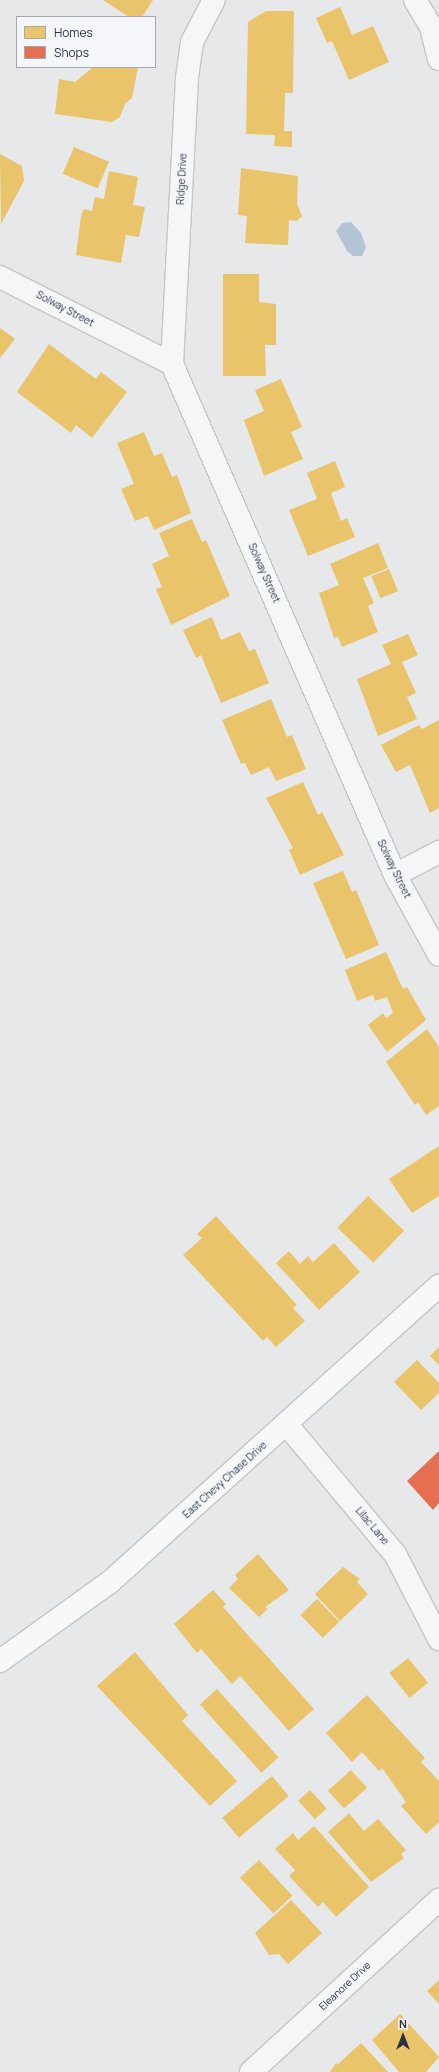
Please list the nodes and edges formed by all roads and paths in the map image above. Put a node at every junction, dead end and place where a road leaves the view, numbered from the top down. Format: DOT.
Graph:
graph roads {
  1 [pos="214,0"];
  2 [pos="415,0"];
  3 [pos="439,59"];
  4 [pos="0,277"];
  5 [pos="172,364"];
  6 [pos="439,852"];
  7 [pos="395,875"];
  8 [pos="439,955"];
  9 [pos="439,1286"];
  10 [pos="287,1425"];
  11 [pos="439,1638"];
  12 [pos="0,1661"];
  13 [pos="439,1900"];
  14 [pos="251,2072"];
  1 -- 5 [label="street, Ridge Drive"];
  2 -- 3 [label="street"];
  4 -- 5 [label="street, Solway Street"];
  5 -- 7 [label="street, Solway Street"];
  6 -- 7 [label="street"];
  7 -- 8 [label="street, Solway Street"];
  9 -- 10 [label="main road, East Chevy Chase Drive"];
  10 -- 11 [label="street, Lilac Lane"];
  10 -- 12 [label="main road, East Chevy Chase Drive"];
  13 -- 14 [label="street, Eleanore Drive"];
}
